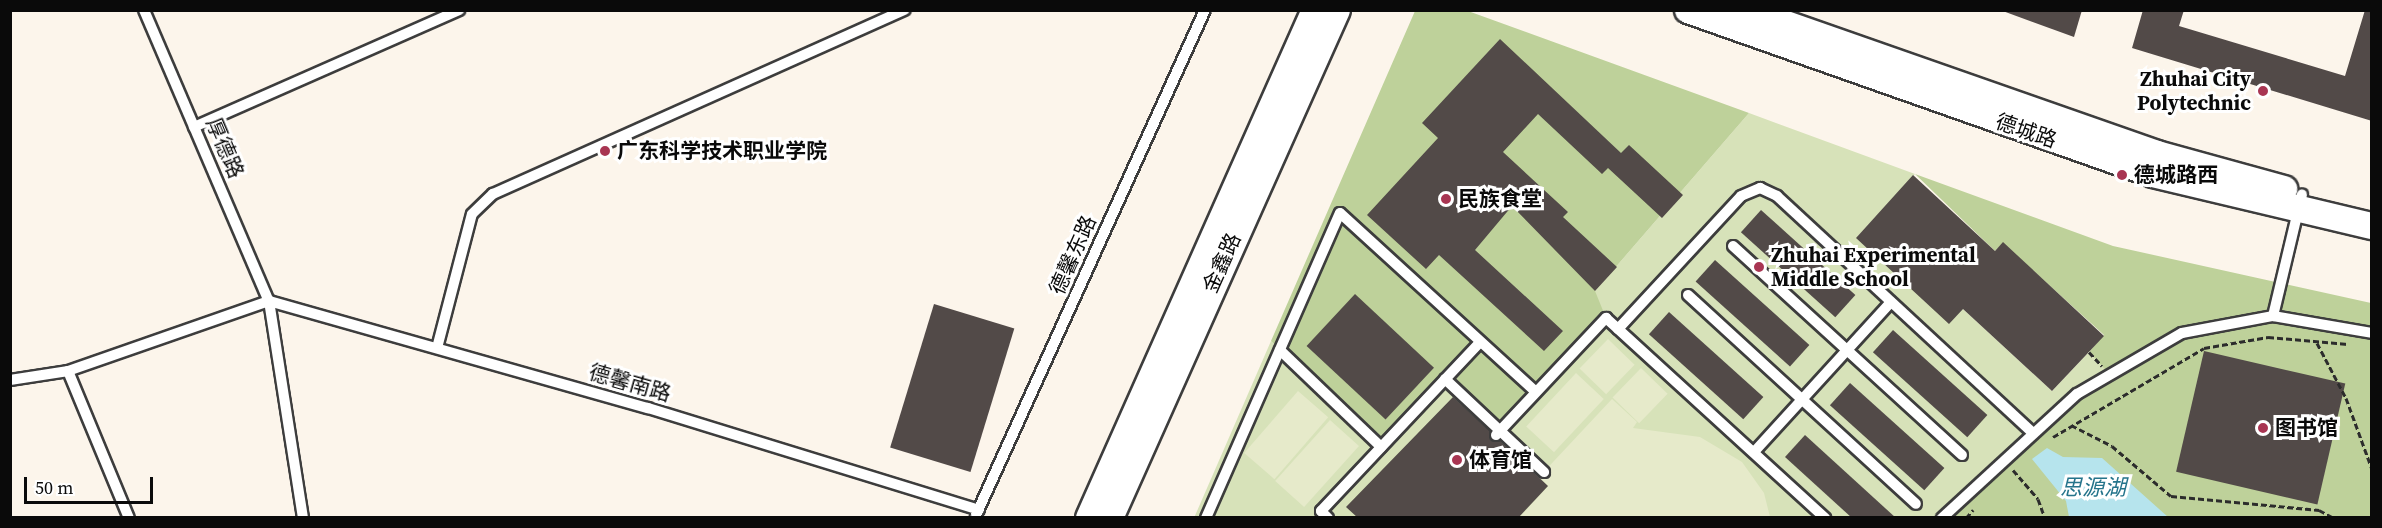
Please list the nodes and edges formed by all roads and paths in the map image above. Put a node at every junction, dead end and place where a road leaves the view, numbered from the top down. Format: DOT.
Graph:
graph roads {
  1 [pos="144,10"];
  2 [pos="459,10"];
  3 [pos="904,10"];
  4 [pos="1205,10"];
  5 [pos="1315,10"];
  6 [pos="1337,10"];
  7 [pos="1688,10"];
  8 [pos="1746,10"];
  9 [pos="194,128"];
  10 [pos="2300,202"];
  11 [pos="2372,211"];
  12 [pos="2372,226"];
  13 [pos="1733,246"];
  14 [pos="1688,295"];
  15 [pos="269,301"];
  16 [pos="1891,302"];
  17 [pos="2273,316"];
  18 [pos="1618,329"];
  19 [pos="2372,333"];
  20 [pos="1480,342"];
  21 [pos="2317,343"];
  22 [pos="2360,346"];
  23 [pos="437,348"];
  24 [pos="1280,350"];
  25 [pos="1847,350"];
  26 [pos="68,371"];
  27 [pos="1445,379"];
  28 [pos="10,380"];
  29 [pos="1536,392"];
  30 [pos="1802,400"];
  31 [pos="2047,418"];
  32 [pos="2070,425"];
  33 [pos="2031,431"];
  34 [pos="1498,433"];
  35 [pos="2048,441"];
  36 [pos="1381,447"];
  37 [pos="1754,452"];
  38 [pos="1962,455"];
  39 [pos="2001,458"];
  40 [pos="2018,467"];
  41 [pos="2372,469"];
  42 [pos="2013,471"];
  43 [pos="1544,472"];
  44 [pos="2007,477"];
  45 [pos="1981,502"];
  46 [pos="1916,504"];
  47 [pos="977,512"];
  48 [pos="129,518"];
  49 [pos="303,518"];
  50 [pos="1089,518"];
  51 [pos="1110,518"];
  52 [pos="1206,518"];
  53 [pos="1328,518"];
  54 [pos="1825,518"];
  55 [pos="1942,518"];
  56 [pos="1966,518"];
  57 [pos="2045,518"];
  58 [pos="2334,518"];
  1 -- 9 [label="lane, 厚德路"];
  2 -- 9 [label="lane"];
  3 -- 23 [label="lane"];
  4 -- 47 [label="lane, 德馨东路"];
  5 -- 50 [label="street, 金鑫路"];
  6 -- 51 [label="street, 金鑫路"];
  7 -- 10 [label="street, 德城路"];
  8 -- 10 [label="street, 德城路"];
  9 -- 15 [label="lane, 厚德路"];
  10 -- 11 [label="street, 德城路"];
  10 -- 12 [label="street, 德城路"];
  10 -- 17 [label="lane"];
  13 -- 25 [label="lane"];
  14 -- 30 [label="lane"];
  15 -- 23 [label="lane, 德馨南路"];
  15 -- 26 [label="lane"];
  15 -- 49 [label="lane, 厚德路"];
  16 -- 18 [label="lane"];
  16 -- 25 [label="lane"];
  16 -- 33 [label="lane"];
  17 -- 19 [label="lane"];
  17 -- 31 [label="lane"];
  18 -- 29 [label="lane"];
  18 -- 37 [label="lane"];
  20 -- 24 [label="lane"];
  20 -- 27 [label="lane"];
  20 -- 29 [label="lane"];
  21 -- 22 [label="path"];
  21 -- 32 [label="path"];
  21 -- 41 [label="path"];
  23 -- 47 [label="lane, 德馨南路"];
  24 -- 36 [label="lane"];
  24 -- 52 [label="lane"];
  25 -- 30 [label="lane"];
  25 -- 38 [label="lane"];
  26 -- 28 [label="lane"];
  26 -- 48 [label="lane"];
  27 -- 34 [label="lane"];
  27 -- 36 [label="lane"];
  29 -- 34 [label="lane"];
  30 -- 37 [label="lane"];
  30 -- 46 [label="lane"];
  31 -- 32 [label="path"];
  31 -- 33 [label="lane"];
  32 -- 35 [label="path"];
  32 -- 58 [label="path"];
  33 -- 39 [label="lane"];
  34 -- 43 [label="lane"];
  36 -- 53 [label="lane"];
  37 -- 54 [label="lane"];
  39 -- 42 [label="path"];
  39 -- 55 [label="lane"];
  40 -- 42 [label="path"];
  42 -- 44 [label="path"];
  42 -- 57 [label="path"];
  45 -- 56 [label="path"];
}
